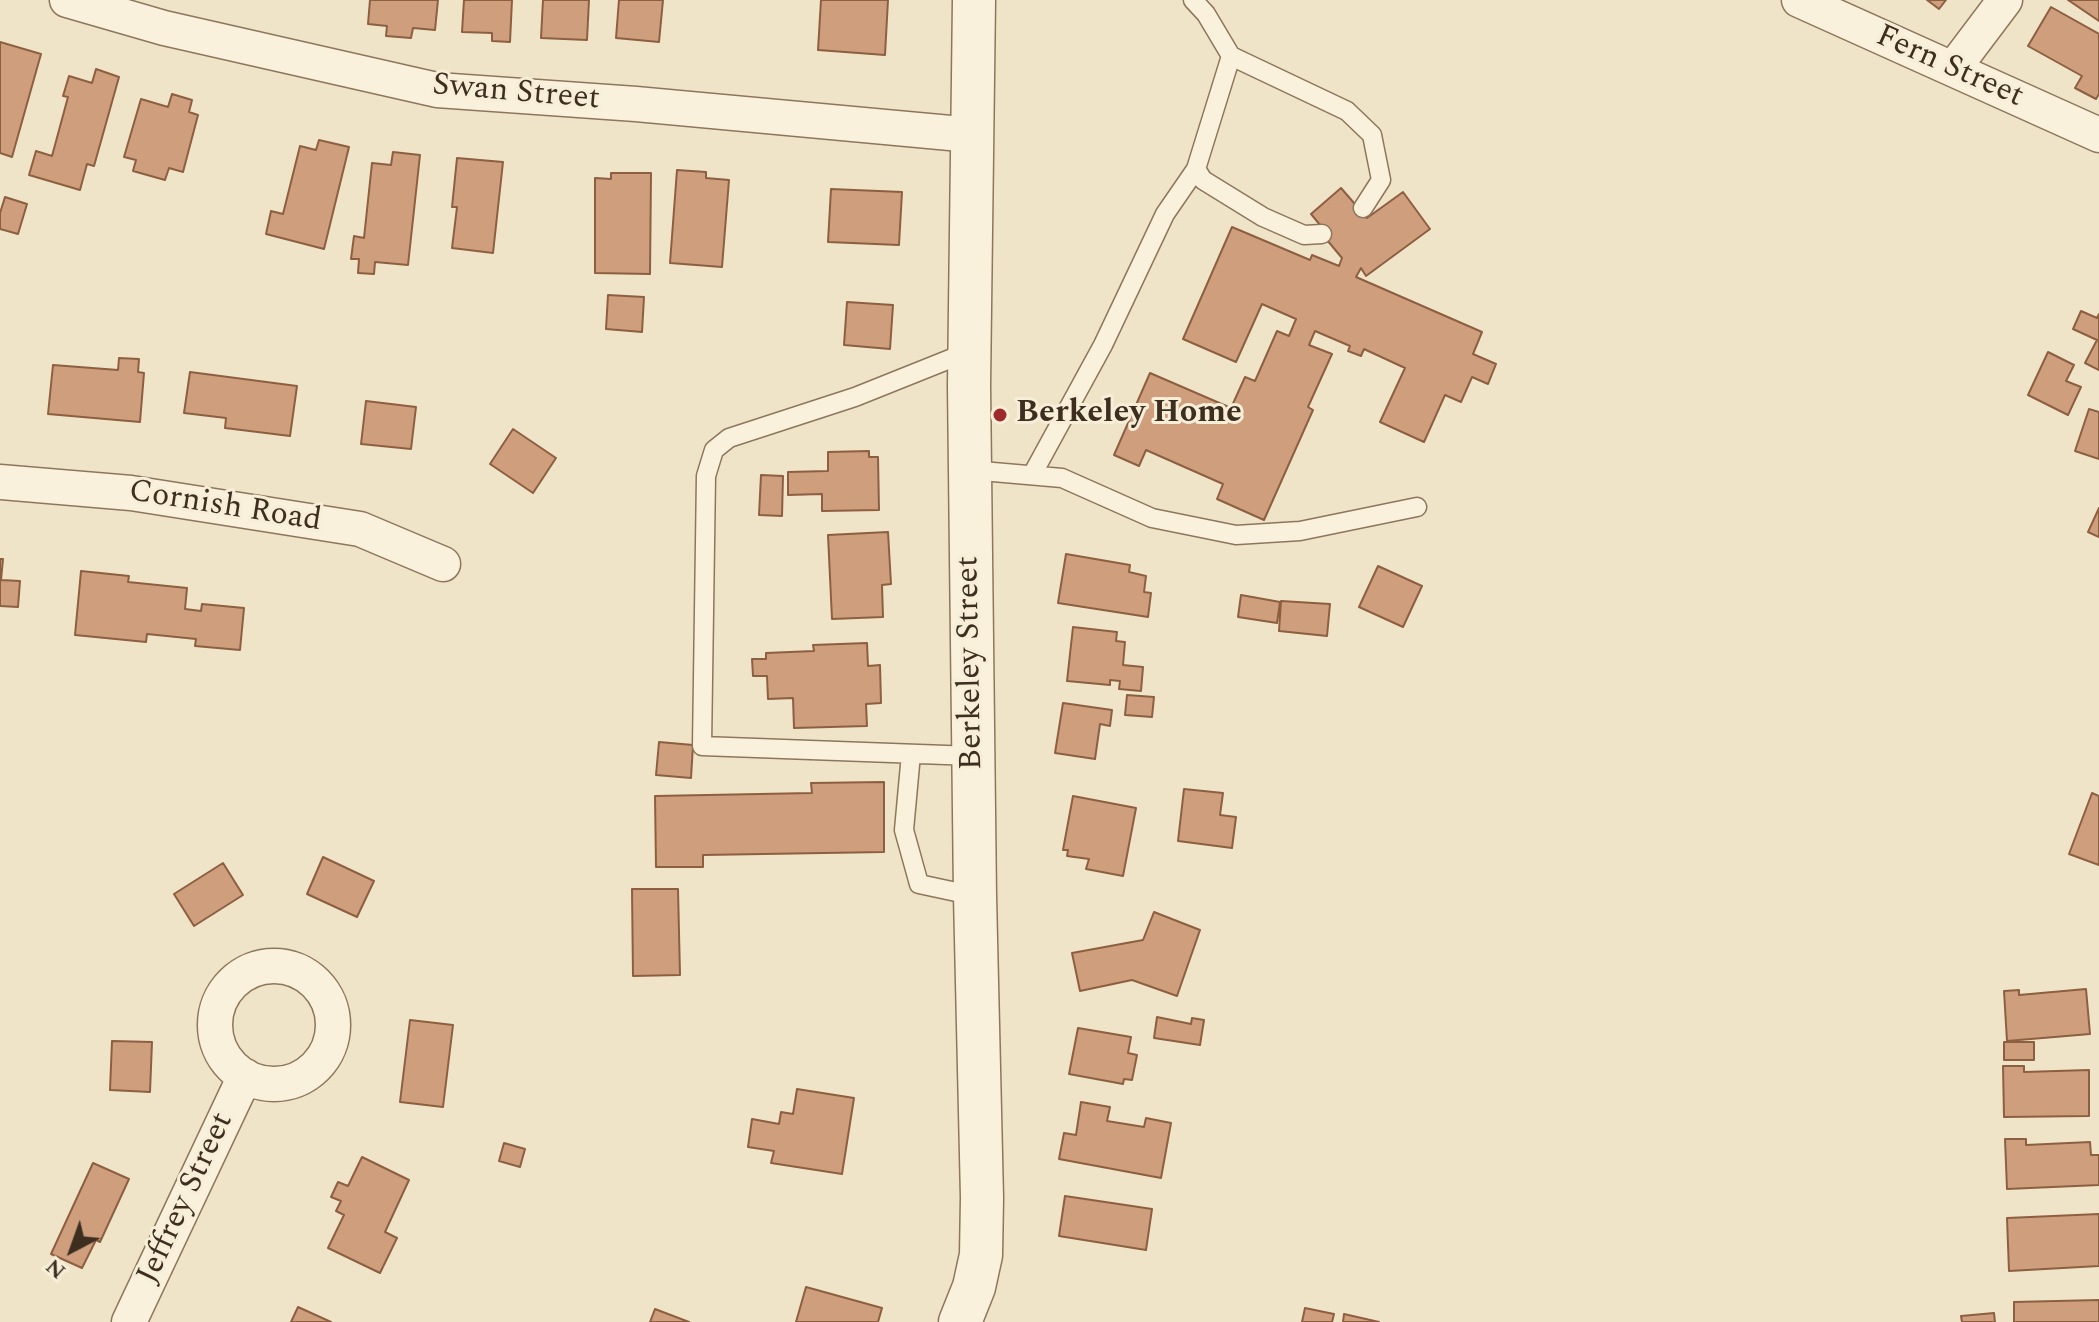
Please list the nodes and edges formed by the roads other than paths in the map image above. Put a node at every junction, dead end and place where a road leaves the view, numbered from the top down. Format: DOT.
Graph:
graph roads {
  1 [pos="67,0"];
  2 [pos="974,0"];
  3 [pos="1193,0"];
  4 [pos="1799,0"];
  5 [pos="2005,0"];
  6 [pos="1231,56"];
  7 [pos="1953,69"];
  8 [pos="972,135"];
  9 [pos="2099,135"];
  10 [pos="1196,169"];
  11 [pos="1363,208"];
  12 [pos="1322,234"];
  13 [pos="970,351"];
  14 [pos="970,470"];
  15 [pos="1032,475"];
  16 [pos="0,482"];
  17 [pos="1417,507"];
  18 [pos="443,564"];
  19 [pos="911,754"];
  20 [pos="973,756"];
  21 [pos="975,896"];
  22 [pos="245,1076"];
  23 [pos="129,1322"];
  24 [pos="960,1322"];
  1 -- 8 [label="street, Swan Street"];
  2 -- 8 [label="street, Berkeley Street"];
  3 -- 6 [label="lane"];
  4 -- 7 [label="street, Fern Street"];
  5 -- 7 [label="street"];
  6 -- 10 [label="lane"];
  6 -- 11 [label="lane"];
  7 -- 9 [label="street, Fern Street"];
  8 -- 13 [label="street, Berkeley Street"];
  10 -- 12 [label="lane"];
  10 -- 15 [label="lane"];
  13 -- 14 [label="street, Berkeley Street"];
  13 -- 19 [label="lane"];
  14 -- 15 [label="lane"];
  14 -- 20 [label="street, Berkeley Street"];
  15 -- 17 [label="lane"];
  16 -- 18 [label="street, Cornish Road"];
  19 -- 20 [label="lane"];
  19 -- 21 [label="lane"];
  20 -- 21 [label="street, Berkeley Street"];
  21 -- 24 [label="street, Berkeley Street"];
  22 -- 23 [label="street, Jeffrey Street"];
}
